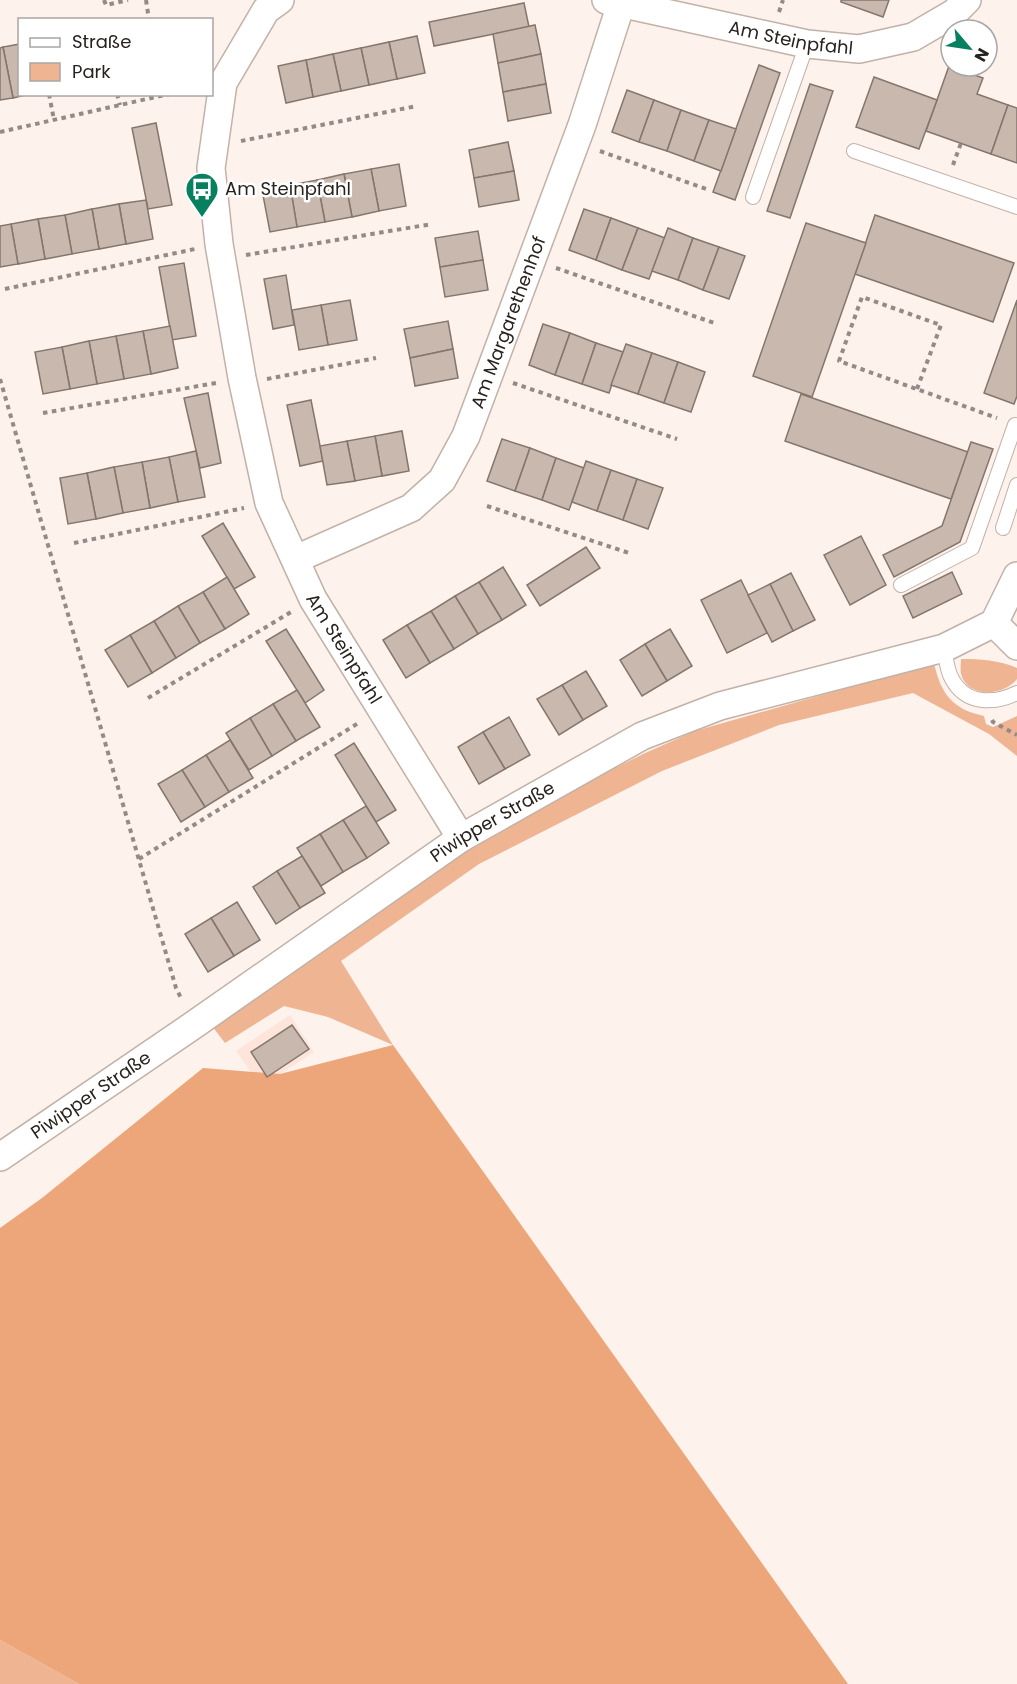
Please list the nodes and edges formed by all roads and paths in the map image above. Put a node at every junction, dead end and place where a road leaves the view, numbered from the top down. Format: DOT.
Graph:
graph roads {
  1 [pos="104,0"];
  2 [pos="128,0"];
  3 [pos="146,0"];
  4 [pos="280,0"];
  5 [pos="967,0"];
  6 [pos="613,2"];
  7 [pos="149,18"];
  8 [pos="807,44"];
  9 [pos="50,96"];
  10 [pos="118,96"];
  11 [pos="159,96"];
  12 [pos="120,106"];
  13 [pos="417,106"];
  14 [pos="54,120"];
  15 [pos="0,132"];
  16 [pos="575,143"];
  17 [pos="214,147"];
  18 [pos="854,151"];
  19 [pos="709,190"];
  20 [pos="753,197"];
  21 [pos="1017,207"];
  22 [pos="432,224"];
  23 [pos="221,252"];
  24 [pos="532,259"];
  25 [pos="5,289"];
  26 [pos="717,324"];
  27 [pos="376,358"];
  28 [pos="489,374"];
  29 [pos="0,379"];
  30 [pos="242,381"];
  31 [pos="917,389"];
  32 [pos="43,413"];
  33 [pos="1015,425"];
  34 [pos="677,439"];
  35 [pos="1017,484"];
  36 [pos="269,503"];
  37 [pos="487,506"];
  38 [pos="1003,528"];
  39 [pos="74,543"];
  40 [pos="632,554"];
  41 [pos="296,560"];
  42 [pos="1017,576"];
  43 [pos="901,585"];
  44 [pos="314,599"];
  45 [pos="994,623"];
  46 [pos="1017,646"];
  47 [pos="944,648"];
  48 [pos="1017,693"];
  49 [pos="148,698"];
  50 [pos="381,709"];
  51 [pos="461,838"];
  52 [pos="139,859"];
  53 [pos="195,1024"];
  54 [pos="0,1157"];
  1 -- 2 [label="path"];
  3 -- 7 [label="path"];
  4 -- 17 [label="street, Am Steinpfahl"];
  5 -- 8 [label="street, Am Steinpfahl"];
  6 -- 8 [label="street, Am Steinpfahl"];
  6 -- 16 [label="street, Am Margarethenhof"];
  8 -- 20 [label="lane"];
  9 -- 14 [label="path"];
  10 -- 12 [label="path"];
  11 -- 12 [label="path"];
  12 -- 14 [label="path"];
  13 -- 17 [label="path"];
  14 -- 15 [label="path"];
  16 -- 19 [label="path"];
  16 -- 24 [label="street, Am Margarethenhof"];
  17 -- 23 [label="street, Am Steinpfahl"];
  18 -- 21 [label="lane"];
  22 -- 23 [label="path"];
  23 -- 25 [label="path"];
  23 -- 30 [label="street, Am Steinpfahl"];
  24 -- 26 [label="path"];
  24 -- 28 [label="street, Am Margarethenhof"];
  27 -- 30 [label="path"];
  28 -- 34 [label="path"];
  28 -- 41 [label="street, Am Margarethenhof"];
  29 -- 52 [label="path"];
  30 -- 32 [label="path"];
  30 -- 36 [label="street, Am Steinpfahl"];
  31 -- 31 [label="path"];
  31 -- 33 [label="path"];
  33 -- 43 [label="lane"];
  35 -- 38 [label="lane"];
  36 -- 39 [label="path"];
  36 -- 41 [label="street, Am Steinpfahl"];
  37 -- 40 [label="path"];
  41 -- 44 [label="street, Am Steinpfahl"];
  42 -- 45 [label="street"];
  44 -- 49 [label="path"];
  44 -- 50 [label="street, Am Steinpfahl"];
  45 -- 46 [label="street"];
  45 -- 47 [label="street, Piwipper Straße"];
  47 -- 48 [label="lane"];
  47 -- 51 [label="street, Piwipper Straße"];
  50 -- 51 [label="street, Am Steinpfahl"];
  50 -- 52 [label="path"];
  51 -- 53 [label="street, Piwipper Straße"];
  52 -- 53 [label="path"];
  53 -- 54 [label="street, Piwipper Straße"];
}
